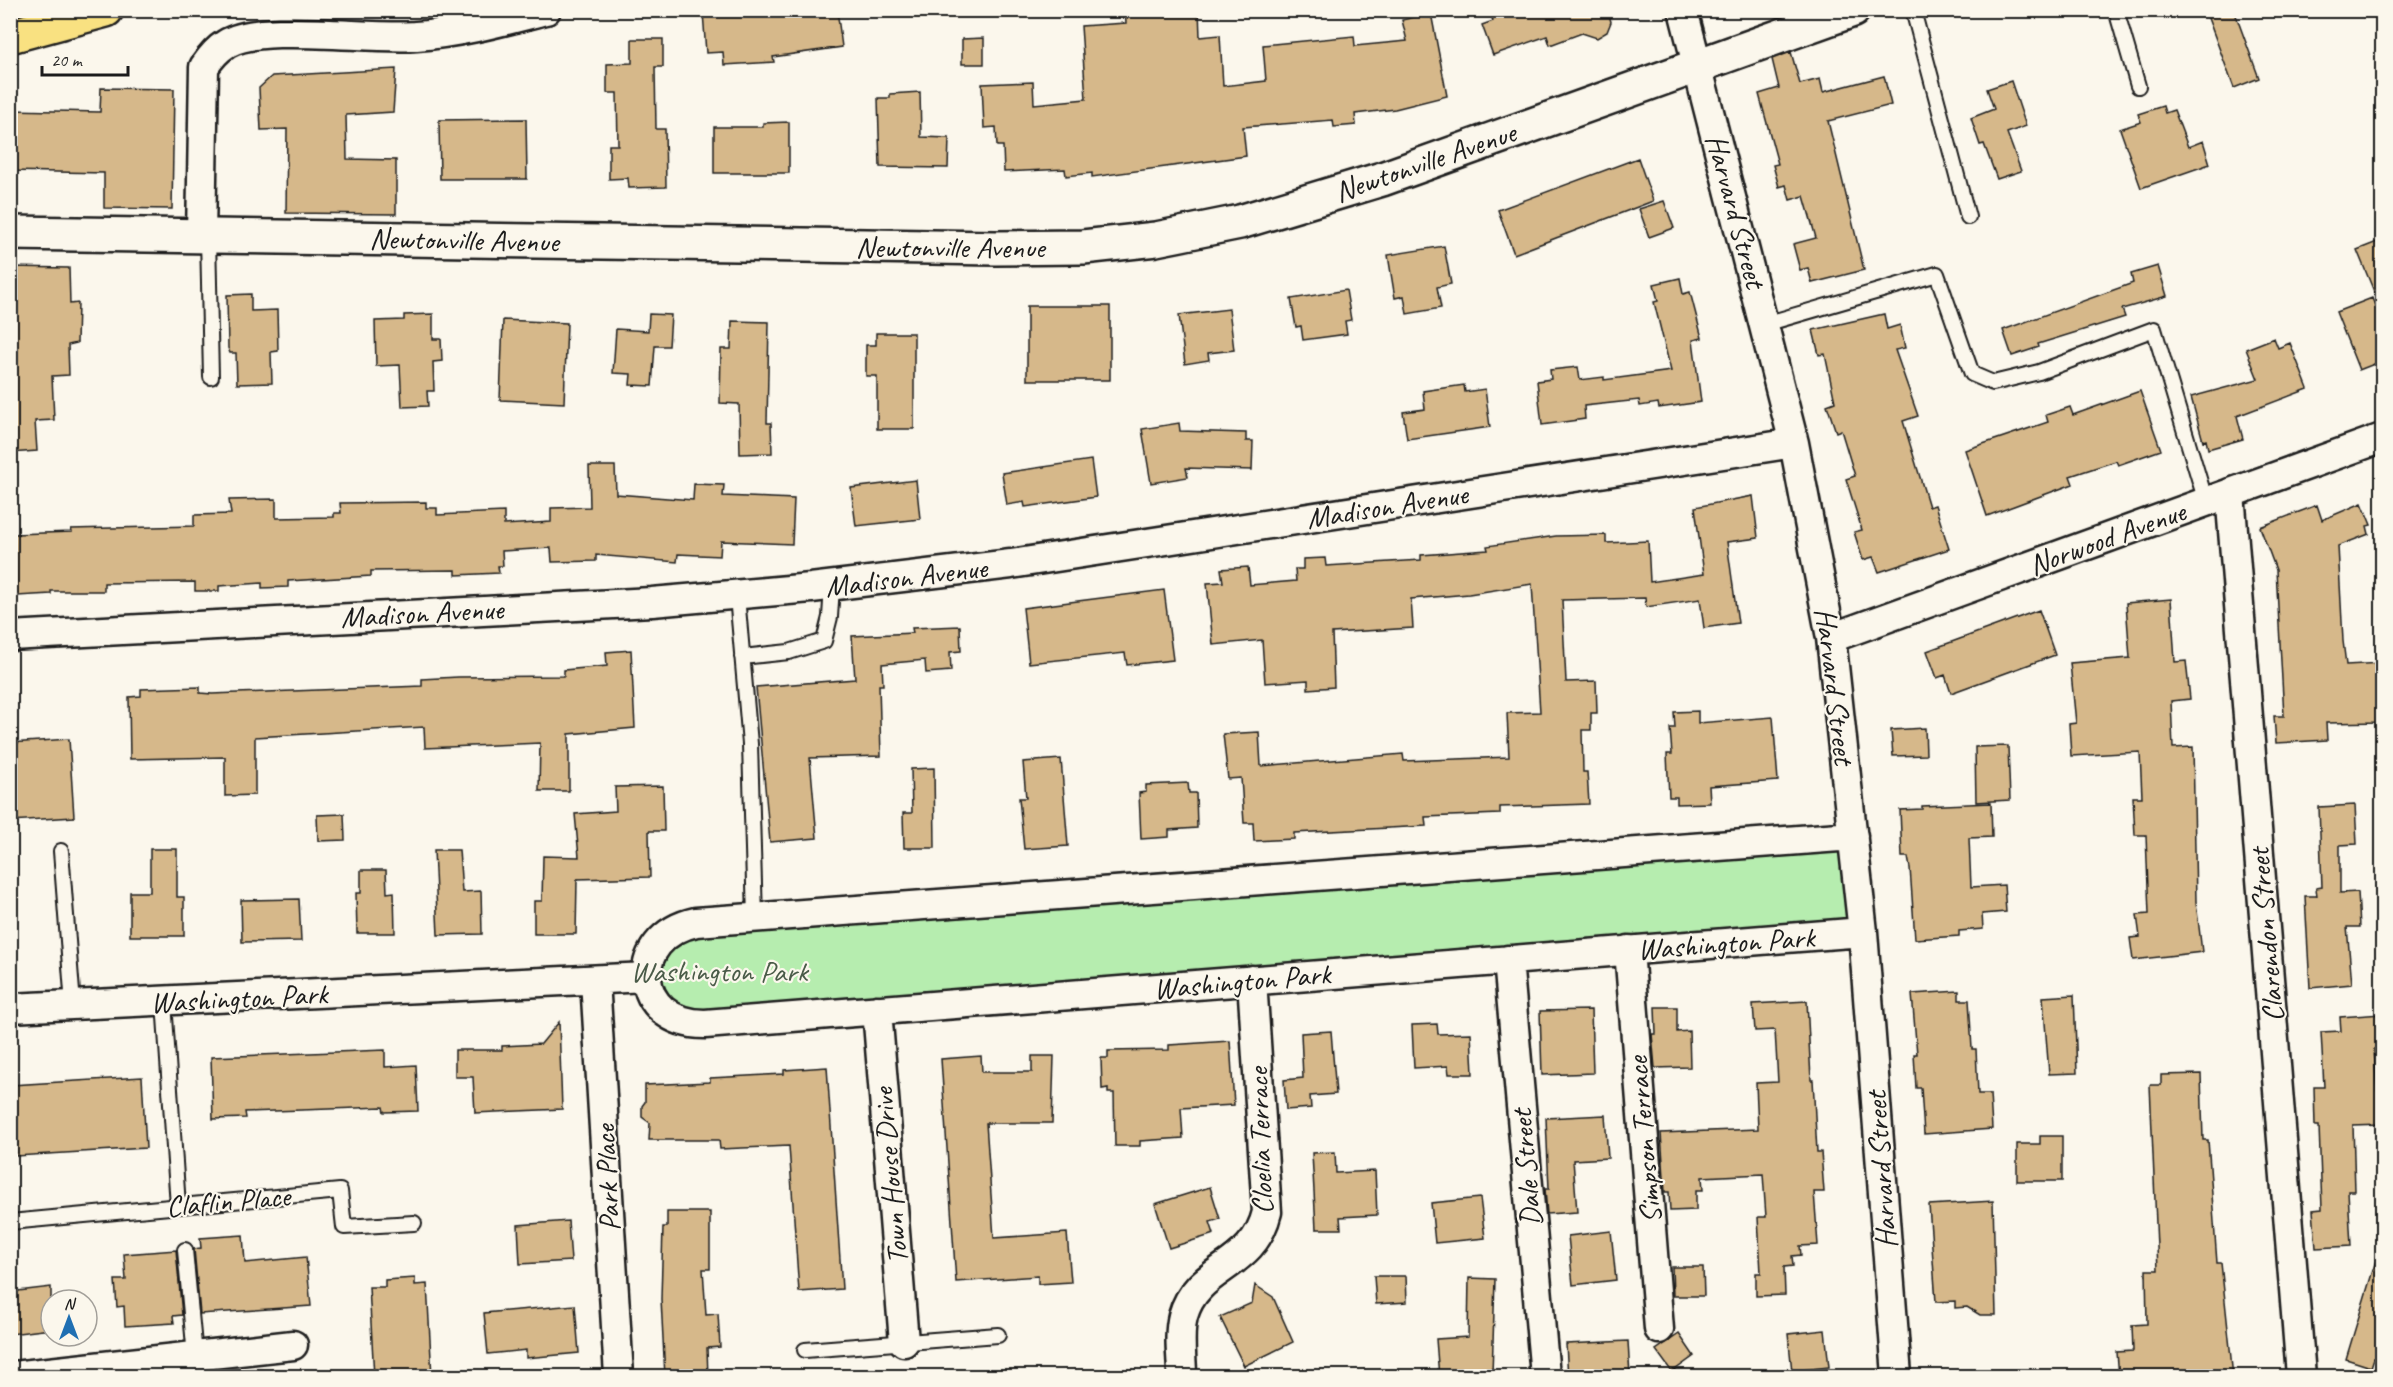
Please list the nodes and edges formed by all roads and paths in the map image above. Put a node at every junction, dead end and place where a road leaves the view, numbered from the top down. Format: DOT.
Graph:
graph roads {
  1 [pos="106,10"];
  2 [pos="546,10"];
  3 [pos="1683,10"];
  4 [pos="1852,10"];
  5 [pos="1913,10"];
  6 [pos="2116,10"];
  7 [pos="10,36"];
  8 [pos="1697,66"];
  9 [pos="2138,86"];
  10 [pos="1968,217"];
  11 [pos="10,233"];
  12 [pos="205,236"];
  13 [pos="1765,324"];
  14 [pos="210,377"];
  15 [pos="2382,438"];
  16 [pos="1794,443"];
  17 [pos="2218,497"];
  18 [pos="832,586"];
  19 [pos="736,596"];
  20 [pos="10,636"];
  21 [pos="1831,638"];
  22 [pos="742,657"];
  23 [pos="1853,836"];
  24 [pos="61,851"];
  25 [pos="755,918"];
  26 [pos="1863,932"];
  27 [pos="1629,950"];
  28 [pos="1508,960"];
  29 [pos="647,977"];
  30 [pos="595,980"];
  31 [pos="1252,980"];
  32 [pos="164,1002"];
  33 [pos="73,1005"];
  34 [pos="10,1008"];
  35 [pos="877,1010"];
  36 [pos="178,1206"];
  37 [pos="10,1222"];
  38 [pos="414,1223"];
  39 [pos="185,1250"];
  40 [pos="1659,1329"];
  41 [pos="998,1335"];
  42 [pos="904,1342"];
  43 [pos="293,1345"];
  44 [pos="806,1350"];
  45 [pos="195,1356"];
  46 [pos="13,1377"];
  47 [pos="619,1377"];
  48 [pos="1182,1377"];
  49 [pos="1545,1377"];
  50 [pos="1897,1377"];
  51 [pos="2301,1377"];
  1 -- 7 [label="highway"];
  2 -- 12 [label="street"];
  3 -- 8 [label="street, Harvard Street"];
  4 -- 8 [label="main road, Newtonville Avenue"];
  5 -- 10 [label="lane"];
  6 -- 9 [label="lane"];
  8 -- 12 [label="main road, Newtonville Avenue"];
  8 -- 13 [label="street, Harvard Street"];
  11 -- 12 [label="main road, Newtonville Avenue"];
  12 -- 14 [label="lane"];
  13 -- 16 [label="street, Harvard Street"];
  13 -- 17 [label="lane"];
  15 -- 17 [label="street, Norwood Avenue"];
  16 -- 18 [label="street, Madison Avenue"];
  16 -- 21 [label="street, Harvard Street"];
  17 -- 21 [label="street, Norwood Avenue"];
  17 -- 51 [label="street, Clarendon Street"];
  18 -- 19 [label="street, Madison Avenue"];
  18 -- 22 [label="lane"];
  19 -- 20 [label="street, Madison Avenue"];
  19 -- 22 [label="lane"];
  21 -- 23 [label="street, Harvard Street"];
  22 -- 25 [label="lane"];
  23 -- 25 [label="street"];
  23 -- 26 [label="street, Harvard Street"];
  24 -- 33 [label="lane"];
  25 -- 29 [label="street"];
  26 -- 27 [label="street, Washington Park"];
  26 -- 50 [label="street, Harvard Street"];
  27 -- 28 [label="street, Washington Park"];
  27 -- 40 [label="street, Simpson Terrace"];
  28 -- 31 [label="street, Washington Park"];
  28 -- 49 [label="street, Dale Street"];
  29 -- 30 [label="street, Washington Park"];
  29 -- 35 [label="street, Washington Park"];
  30 -- 32 [label="street, Washington Park"];
  30 -- 47 [label="street, Park Place"];
  31 -- 35 [label="street, Washington Park"];
  31 -- 48 [label="street, Cloelia Terrace"];
  32 -- 33 [label="street, Washington Park"];
  32 -- 36 [label="lane"];
  33 -- 34 [label="street, Washington Park"];
  35 -- 42 [label="street, Town House Drive"];
  36 -- 37 [label="lane, Claflin Place"];
  36 -- 38 [label="lane, Claflin Place"];
  39 -- 45 [label="lane"];
  41 -- 42 [label="lane"];
  42 -- 44 [label="lane"];
  43 -- 45 [label="street"];
  45 -- 46 [label="street"];
}
